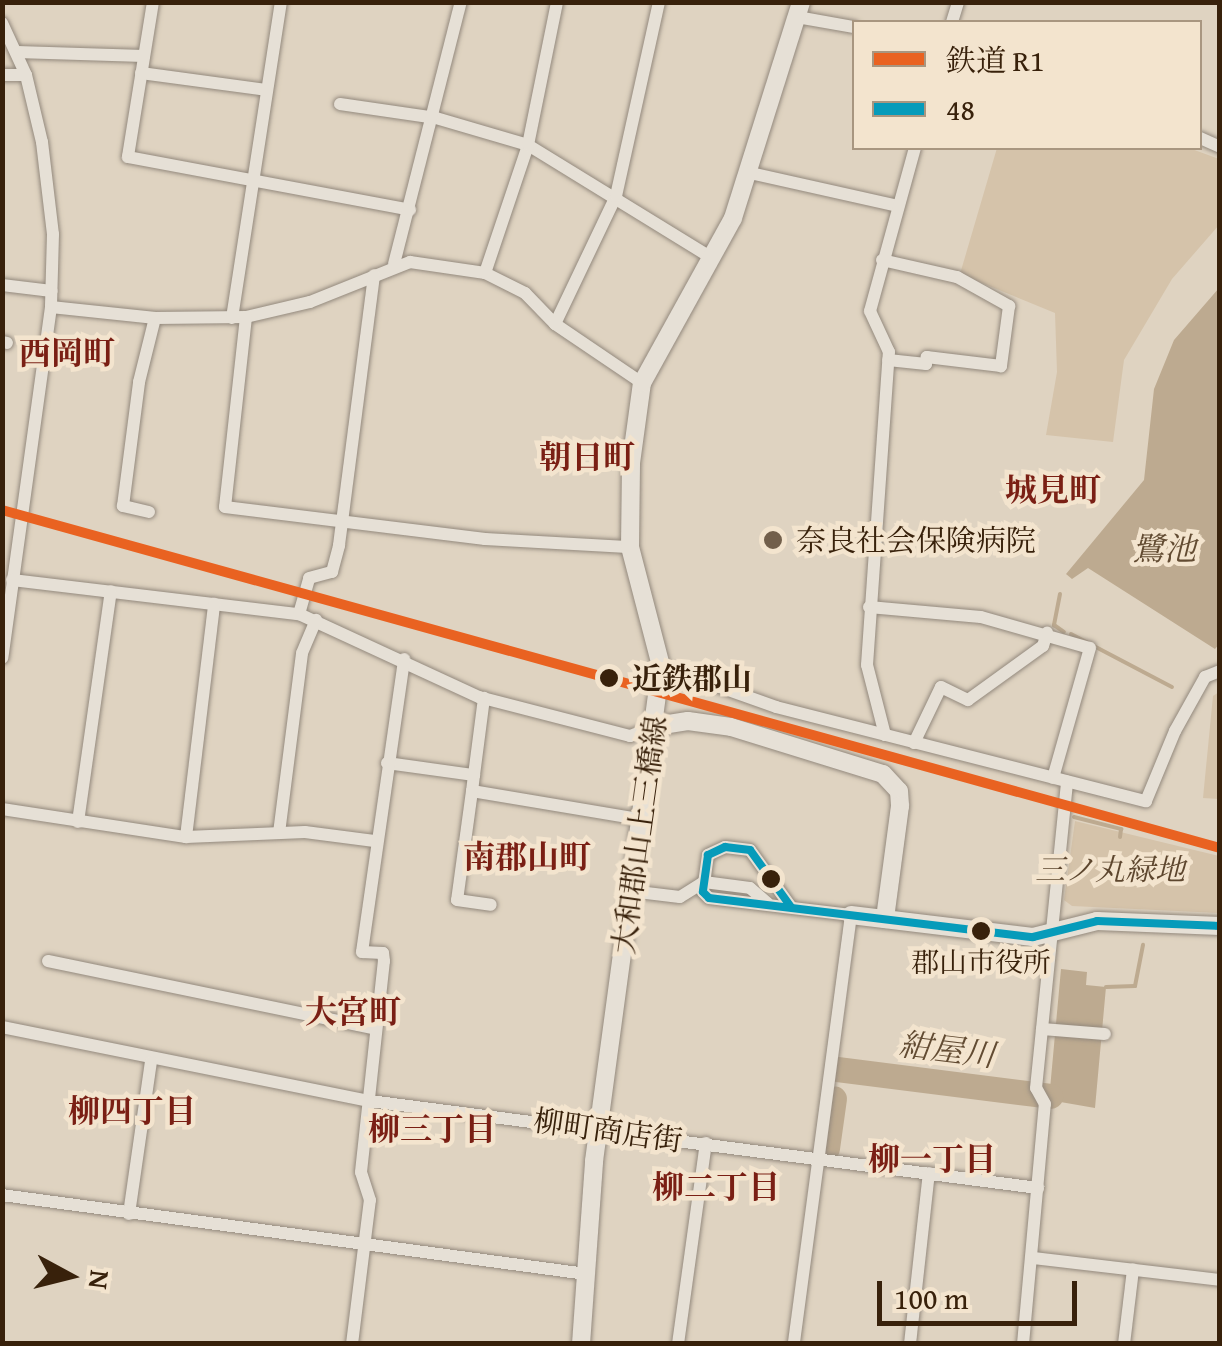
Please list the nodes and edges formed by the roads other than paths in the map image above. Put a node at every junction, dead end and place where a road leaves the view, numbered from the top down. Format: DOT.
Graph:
graph roads {
  1 [pos="153,2"];
  2 [pos="280,2"];
  3 [pos="461,2"];
  4 [pos="558,2"];
  5 [pos="659,2"];
  6 [pos="799,10"];
  7 [pos="2,23"];
  8 [pos="852,26"];
  9 [pos="17,52"];
  10 [pos="144,56"];
  11 [pos="141,74"];
  12 [pos="2,76"];
  13 [pos="26,76"];
  14 [pos="266,90"];
  15 [pos="340,104"];
  16 [pos="436,118"];
  17 [pos="528,145"];
  18 [pos="914,150"];
  19 [pos="750,173"];
  20 [pos="251,180"];
  21 [pos="616,196"];
  22 [pos="898,206"];
  23 [pos="410,210"];
  24 [pos="712,258"];
  25 [pos="882,260"];
  26 [pos="394,264"];
  27 [pos="485,273"];
  28 [pos="374,275"];
  29 [pos="2,286"];
  30 [pos="52,291"];
  31 [pos="51,307"];
  32 [pos="156,318"];
  33 [pos="239,318"];
  34 [pos="555,324"];
  35 [pos="888,360"];
  36 [pos="642,383"];
  37 [pos="149,512"];
  38 [pos="344,518"];
  39 [pos="630,548"];
  40 [pos="10,570"];
  41 [pos="110,591"];
  42 [pos="214,604"];
  43 [pos="869,607"];
  44 [pos="299,614"];
  45 [pos="316,620"];
  46 [pos="1047,633"];
  47 [pos="3,649"];
  48 [pos="2,658"];
  49 [pos="404,659"];
  50 [pos="661,666"];
  51 [pos="1220,671"];
  52 [pos="484,698"];
  53 [pos="656,726"];
  54 [pos="885,735"];
  55 [pos="914,742"];
  56 [pos="386,762"];
  57 [pos="474,775"];
  58 [pos="1060,780"];
  59 [pos="472,791"];
  60 [pos="2,809"];
  61 [pos="640,819"];
  62 [pos="78,822"];
  63 [pos="280,834"];
  64 [pos="186,837"];
  65 [pos="374,841"];
  66 [pos="704,882"];
  67 [pos="630,891"];
  68 [pos="490,906"];
  69 [pos="791,907"];
  70 [pos="852,914"];
  71 [pos="884,918"];
  72 [pos="1220,926"];
  73 [pos="1054,931"];
  74 [pos="48,961"];
  75 [pos="2,1027"];
  76 [pos="376,1029"];
  77 [pos="1042,1029"];
  78 [pos="1104,1034"];
  79 [pos="151,1062"];
  80 [pos="370,1101"];
  81 [pos="599,1127"];
  82 [pos="706,1144"];
  83 [pos="818,1160"];
  84 [pos="929,1173"];
  85 [pos="1038,1188"];
  86 [pos="2,1194"];
  87 [pos="814,1194"];
  88 [pos="130,1214"];
  89 [pos="365,1242"];
  90 [pos="1033,1258"];
  91 [pos="1133,1270"];
  92 [pos="586,1274"];
  93 [pos="1220,1280"];
  94 [pos="352,1344"];
  95 [pos="581,1344"];
  96 [pos="678,1344"];
  97 [pos="794,1344"];
  98 [pos="802,1344"];
  99 [pos="910,1344"];
  100 [pos="1023,1344"];
  101 [pos="1124,1344"];
  1 -- 10 [label="street"];
  2 -- 14 [label="street"];
  3 -- 16 [label="street"];
  4 -- 17 [label="street"];
  5 -- 21 [label="street"];
  6 -- 8 [label="street"];
  6 -- 19 [label="main road, 大和郡山上三橋線"];
  7 -- 9 [label="street"];
  9 -- 10 [label="street"];
  9 -- 13 [label="street"];
  10 -- 11 [label="street"];
  11 -- 14 [label="street"];
  11 -- 20 [label="street"];
  12 -- 13 [label="street"];
  13 -- 30 [label="street"];
  14 -- 20 [label="street"];
  15 -- 16 [label="street"];
  16 -- 17 [label="street"];
  16 -- 23 [label="street"];
  17 -- 21 [label="street"];
  17 -- 27 [label="street"];
  18 -- 22 [label="street"];
  19 -- 22 [label="street"];
  19 -- 24 [label="main road, 大和郡山上三橋線"];
  20 -- 23 [label="street"];
  20 -- 33 [label="street"];
  21 -- 24 [label="street"];
  21 -- 34 [label="street"];
  22 -- 25 [label="street"];
  23 -- 26 [label="street"];
  24 -- 36 [label="main road, 大和郡山上三橋線"];
  25 -- 35 [label="street"];
  25 -- 35 [label="street"];
  26 -- 27 [label="street"];
  26 -- 28 [label="street"];
  27 -- 34 [label="street"];
  28 -- 33 [label="street"];
  28 -- 38 [label="street"];
  29 -- 30 [label="street"];
  30 -- 31 [label="street"];
  31 -- 32 [label="street"];
  31 -- 40 [label="street"];
  32 -- 33 [label="street"];
  32 -- 37 [label="street"];
  33 -- 38 [label="street"];
  34 -- 36 [label="street"];
  35 -- 43 [label="street"];
  36 -- 39 [label="main road, 大和郡山上三橋線"];
  38 -- 39 [label="street"];
  38 -- 44 [label="street"];
  39 -- 50 [label="main road, 大和郡山上三橋線"];
  40 -- 41 [label="street"];
  40 -- 47 [label="street"];
  41 -- 42 [label="street"];
  41 -- 62 [label="street"];
  42 -- 44 [label="street"];
  42 -- 64 [label="street"];
  43 -- 46 [label="street"];
  43 -- 54 [label="street"];
  44 -- 45 [label="street"];
  45 -- 49 [label="street"];
  45 -- 63 [label="street"];
  46 -- 55 [label="street"];
  46 -- 58 [label="street"];
  47 -- 48 [label="street"];
  49 -- 52 [label="street"];
  49 -- 56 [label="street"];
  50 -- 53 [label="main road, 大和郡山上三橋線"];
  50 -- 54 [label="street"];
  51 -- 58 [label="street"];
  52 -- 53 [label="street"];
  52 -- 57 [label="street"];
  53 -- 61 [label="main road, 大和郡山上三橋線"];
  53 -- 71 [label="main road"];
  54 -- 55 [label="street"];
  55 -- 58 [label="street"];
  56 -- 57 [label="street"];
  56 -- 65 [label="street"];
  57 -- 59 [label="street"];
  58 -- 73 [label="street"];
  59 -- 61 [label="street"];
  59 -- 68 [label="street"];
  60 -- 62 [label="street"];
  61 -- 67 [label="main road, 大和郡山上三橋線"];
  62 -- 64 [label="street"];
  63 -- 64 [label="street"];
  63 -- 65 [label="street"];
  65 -- 76 [label="street"];
  66 -- 67 [label="street"];
  66 -- 69 [label="street"];
  66 -- 69 [label="street"];
  67 -- 81 [label="main road, 大和郡山上三橋線"];
  69 -- 70 [label="street"];
  70 -- 71 [label="main road"];
  70 -- 83 [label="street"];
  71 -- 73 [label="main road"];
  72 -- 73 [label="main road"];
  73 -- 77 [label="street"];
  74 -- 76 [label="street"];
  75 -- 79 [label="street, 柳町商店街"];
  76 -- 80 [label="street"];
  77 -- 78 [label="street"];
  77 -- 85 [label="street"];
  79 -- 80 [label="street, 柳町商店街"];
  79 -- 88 [label="street"];
  80 -- 81 [label="street, 柳町商店街"];
  80 -- 89 [label="street"];
  81 -- 82 [label="street, 柳町商店街"];
  81 -- 92 [label="main road, 大和郡山上三橋線"];
  82 -- 83 [label="street, 柳町商店街"];
  82 -- 96 [label="street"];
  83 -- 84 [label="street, 柳町商店街"];
  83 -- 87 [label="street"];
  84 -- 85 [label="street, 柳町商店街"];
  84 -- 99 [label="street"];
  85 -- 90 [label="street"];
  86 -- 88 [label="street"];
  87 -- 97 [label="street"];
  87 -- 98 [label="street"];
  88 -- 89 [label="street"];
  89 -- 92 [label="street"];
  89 -- 94 [label="street"];
  90 -- 91 [label="street"];
  90 -- 100 [label="street"];
  91 -- 93 [label="street"];
  91 -- 101 [label="street"];
  92 -- 95 [label="main road, 大和郡山上三橋線"];
}
